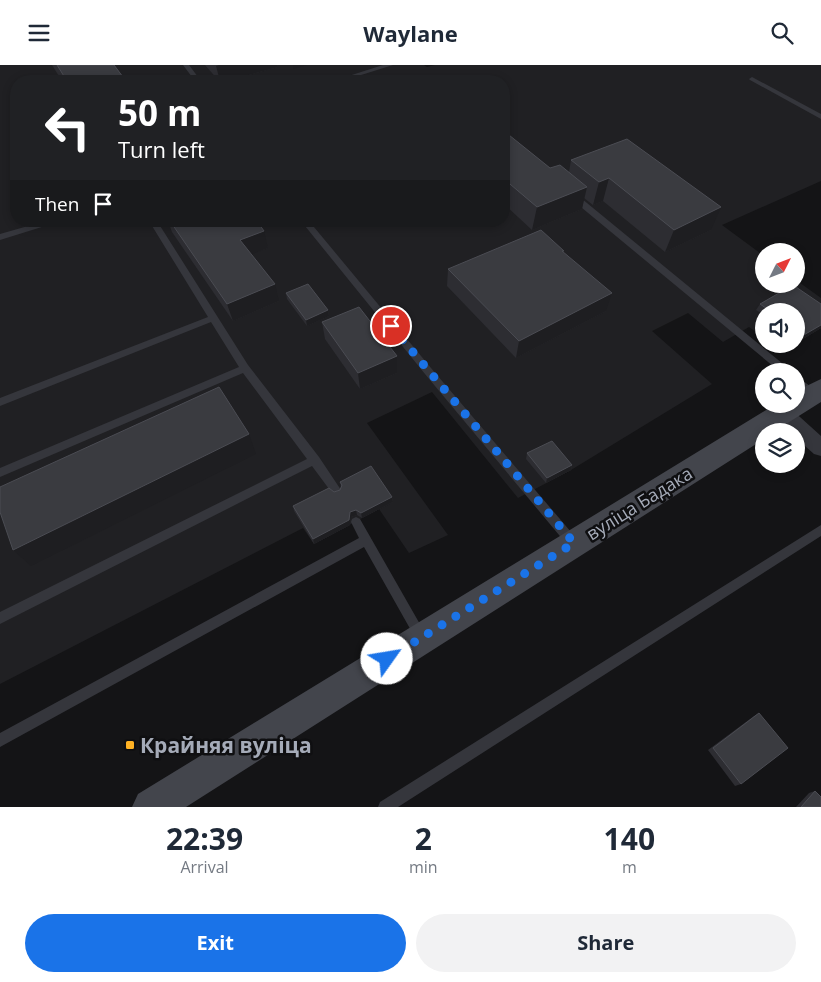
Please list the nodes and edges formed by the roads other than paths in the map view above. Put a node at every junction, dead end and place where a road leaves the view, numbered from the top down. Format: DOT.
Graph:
graph roads {
  1 [pos="390,65"];
  2 [pos="356,75"];
  3 [pos="752,79"];
  4 [pos="821,117"];
  5 [pos="568,191"];
  6 [pos="32,227"];
  7 [pos="157,227"];
  8 [pos="310,227"];
  9 [pos="0,237"];
  10 [pos="212,318"];
  11 [pos="775,363"];
  12 [pos="245,368"];
  13 [pos="810,388"];
  14 [pos="0,402"];
  15 [pos="783,414"];
  16 [pos="821,448"];
  17 [pos="315,460"];
  18 [pos="0,473"];
  19 [pos="336,490"];
  20 [pos="356,522"];
  21 [pos="821,531"];
  22 [pos="366,540"];
  23 [pos="574,543"];
  24 [pos="0,618"];
  25 [pos="421,638"];
  26 [pos="0,740"];
  27 [pos="151,807"];
  28 [pos="385,807"];
  1 -- 2 [label="lane"];
  3 -- 4 [label="lane"];
  5 -- 11 [label="lane"];
  6 -- 9 [label="lane"];
  7 -- 10 [label="lane"];
  8 -- 23 [label="lane"];
  10 -- 12 [label="lane"];
  10 -- 14 [label="lane"];
  12 -- 17 [label="lane"];
  12 -- 18 [label="lane"];
  13 -- 15 [label="main road, вуліца Бадака"];
  15 -- 16 [label="street"];
  15 -- 23 [label="main road, вуліца Бадака"];
  17 -- 19 [label="lane"];
  17 -- 24 [label="lane"];
  20 -- 22 [label="lane"];
  21 -- 28 [label="lane"];
  22 -- 25 [label="lane"];
  22 -- 26 [label="lane"];
  23 -- 25 [label="main road, вуліца Бадака"];
  25 -- 27 [label="main road, вуліца Бадака"];
}
